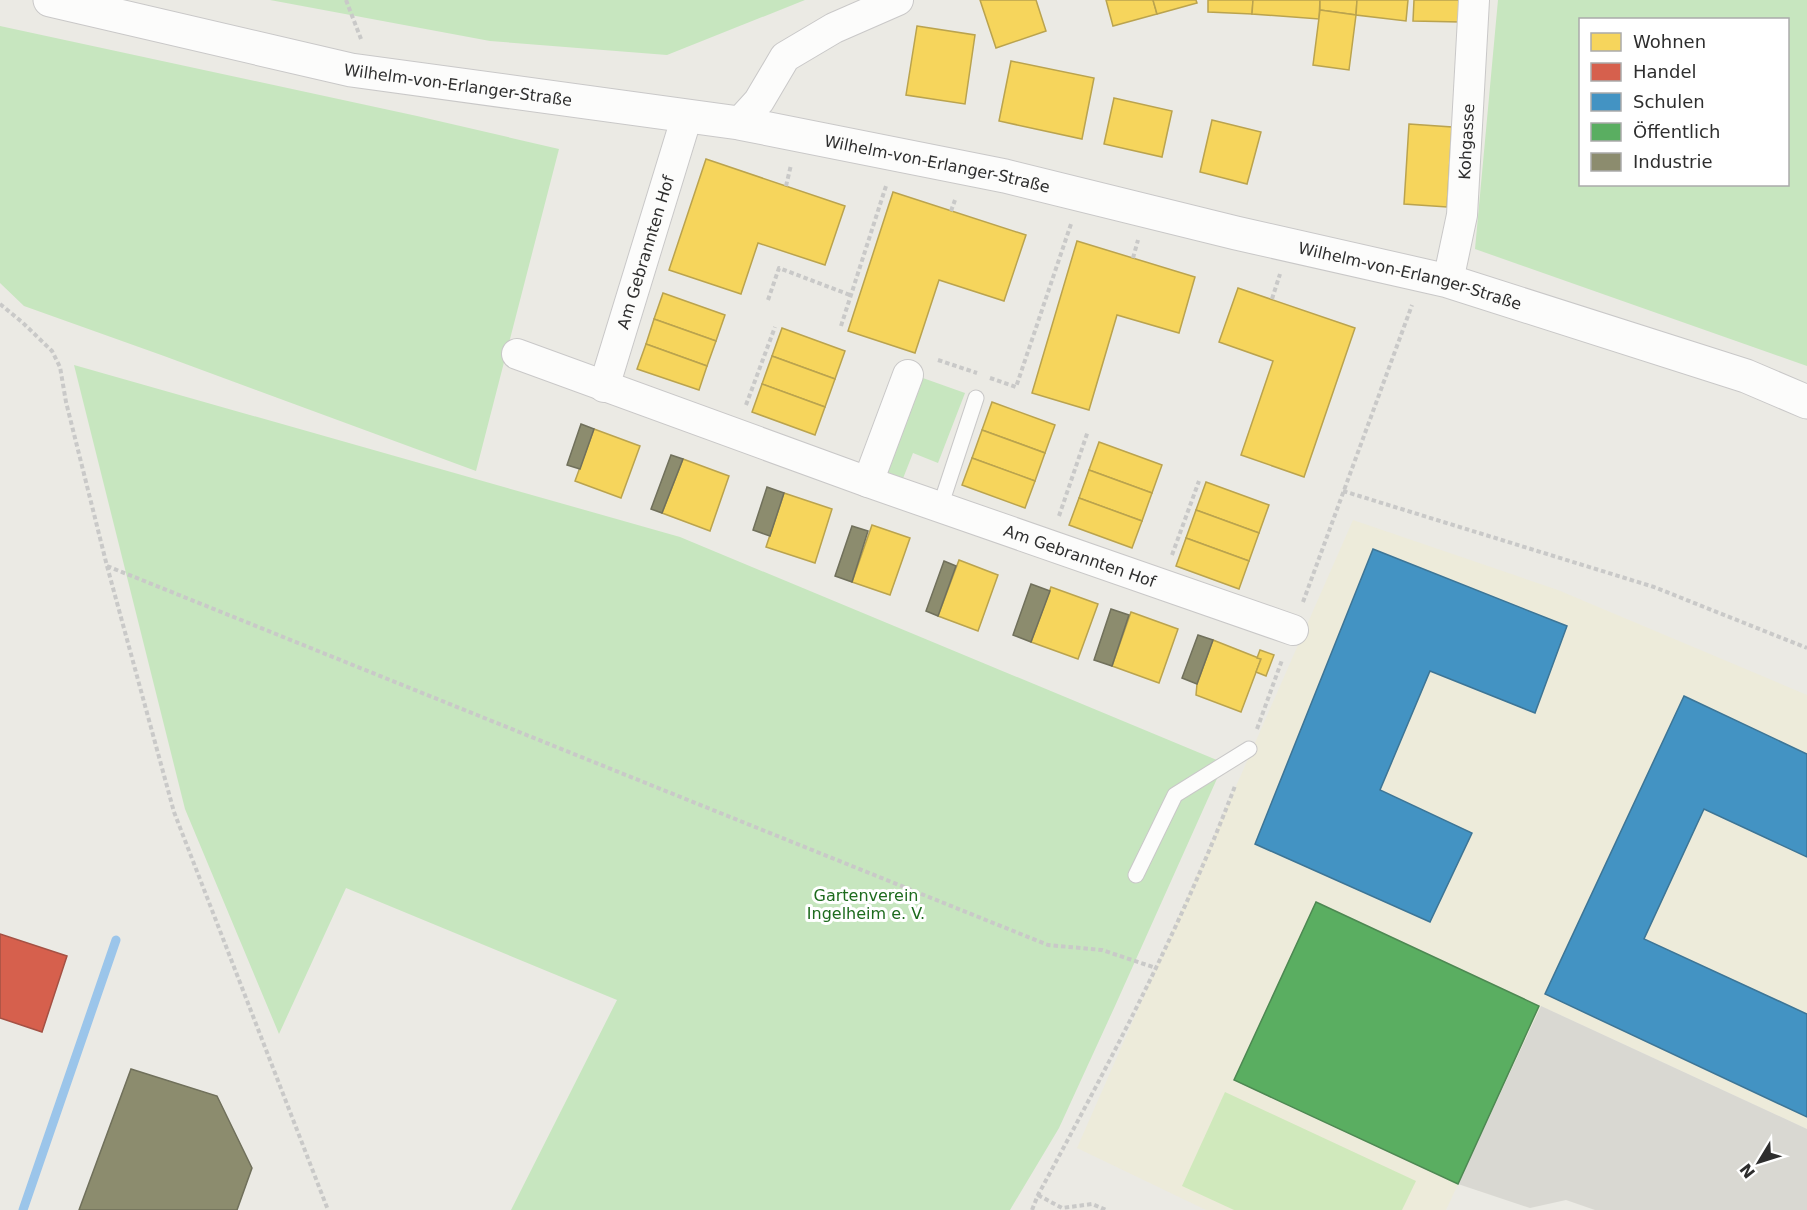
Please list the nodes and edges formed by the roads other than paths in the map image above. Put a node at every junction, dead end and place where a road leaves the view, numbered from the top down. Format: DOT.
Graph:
graph roads {
  1 [pos="50,0"];
  2 [pos="898,0"];
  3 [pos="1474,0"];
  4 [pos="687,116"];
  5 [pos="739,123"];
  6 [pos="1448,281"];
  7 [pos="517,354"];
  8 [pos="908,375"];
  9 [pos="604,387"];
  10 [pos="976,398"];
  11 [pos="1807,402"];
  12 [pos="868,482"];
  13 [pos="939,507"];
  14 [pos="1293,630"];
  15 [pos="1249,750"];
  16 [pos="1136,875"];
  1 -- 4 [label="main road, Wilhelm-von-Erlanger-Straße"];
  2 -- 5 [label="street"];
  3 -- 6 [label="street, Kohgasse"];
  4 -- 5 [label="main road, Wilhelm-von-Erlanger-Straße"];
  4 -- 9 [label="street, Am Gebrannten Hof"];
  5 -- 6 [label="main road, Wilhelm-von-Erlanger-Straße"];
  6 -- 11 [label="main road, Wilhelm-von-Erlanger-Straße"];
  7 -- 9 [label="street, Am Gebrannten Hof"];
  8 -- 12 [label="street"];
  9 -- 12 [label="street, Am Gebrannten Hof"];
  10 -- 13 [label="lane"];
  12 -- 13 [label="street, Am Gebrannten Hof"];
  13 -- 14 [label="street, Am Gebrannten Hof"];
  15 -- 16 [label="lane"];
}
